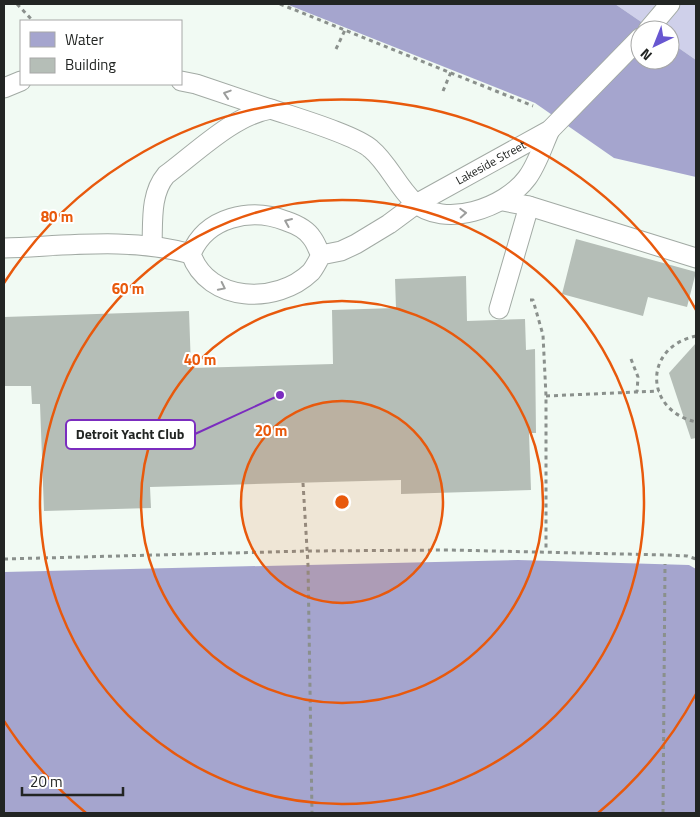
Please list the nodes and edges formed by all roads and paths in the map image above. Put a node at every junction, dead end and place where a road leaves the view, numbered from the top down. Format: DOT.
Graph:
graph roads {
  1 [pos="17,4"];
  2 [pos="280,4"];
  3 [pos="670,4"];
  4 [pos="32,20"];
  5 [pos="656,20"];
  6 [pos="344,30"];
  7 [pos="630,48"];
  8 [pos="336,50"];
  9 [pos="451,72"];
  10 [pos="20,81"];
  11 [pos="182,82"];
  12 [pos="4,88"];
  13 [pos="443,91"];
  14 [pos="534,106"];
  15 [pos="272,109"];
  16 [pos="550,130"];
  17 [pos="503,201"];
  18 [pos="416,204"];
  19 [pos="529,206"];
  20 [pos="152,246"];
  21 [pos="4,248"];
  22 [pos="191,254"];
  23 [pos="321,255"];
  24 [pos="696,258"];
  25 [pos="501,303"];
  26 [pos="696,336"];
  27 [pos="631,359"];
  28 [pos="659,391"];
  29 [pos="637,392"];
  30 [pos="546,396"];
  31 [pos="696,422"];
  32 [pos="303,483"];
  33 [pos="546,550"];
  34 [pos="307,551"];
  35 [pos="4,559"];
  36 [pos="696,559"];
  37 [pos="665,564"];
  38 [pos="312,813"];
  39 [pos="662,813"];
  1 -- 4 [label="path"];
  2 -- 6 [label="path"];
  3 -- 5 [label="lane, Lakeside Street"];
  6 -- 8 [label="path"];
  6 -- 9 [label="path"];
  7 -- 16 [label="lane, Lakeside Street"];
  9 -- 13 [label="path"];
  9 -- 14 [label="path"];
  10 -- 12 [label="lane"];
  15 -- 11 [label="lane, one-way"];
  15 -- 18 [label="lane"];
  15 -- 20 [label="lane"];
  16 -- 17 [label="lane"];
  16 -- 18 [label="lane, Lakeside Street"];
  18 -- 17 [label="lane, one-way"];
  17 -- 19 [label="lane"];
  18 -- 23 [label="lane, Lakeside Street"];
  19 -- 24 [label="lane"];
  19 -- 25 [label="lane"];
  20 -- 21 [label="lane"];
  20 -- 22 [label="lane"];
  22 -- 23 [label="lane, one-way"];
  23 -- 22 [label="lane, one-way"];
  25 -- 30 [label="path"];
  26 -- 28 [label="path"];
  27 -- 29 [label="path"];
  28 -- 29 [label="path"];
  28 -- 31 [label="path"];
  29 -- 30 [label="path"];
  30 -- 33 [label="path"];
  32 -- 34 [label="path"];
  33 -- 34 [label="path"];
  33 -- 36 [label="path"];
  34 -- 35 [label="path"];
  34 -- 38 [label="path"];
  37 -- 39 [label="path"];
}
